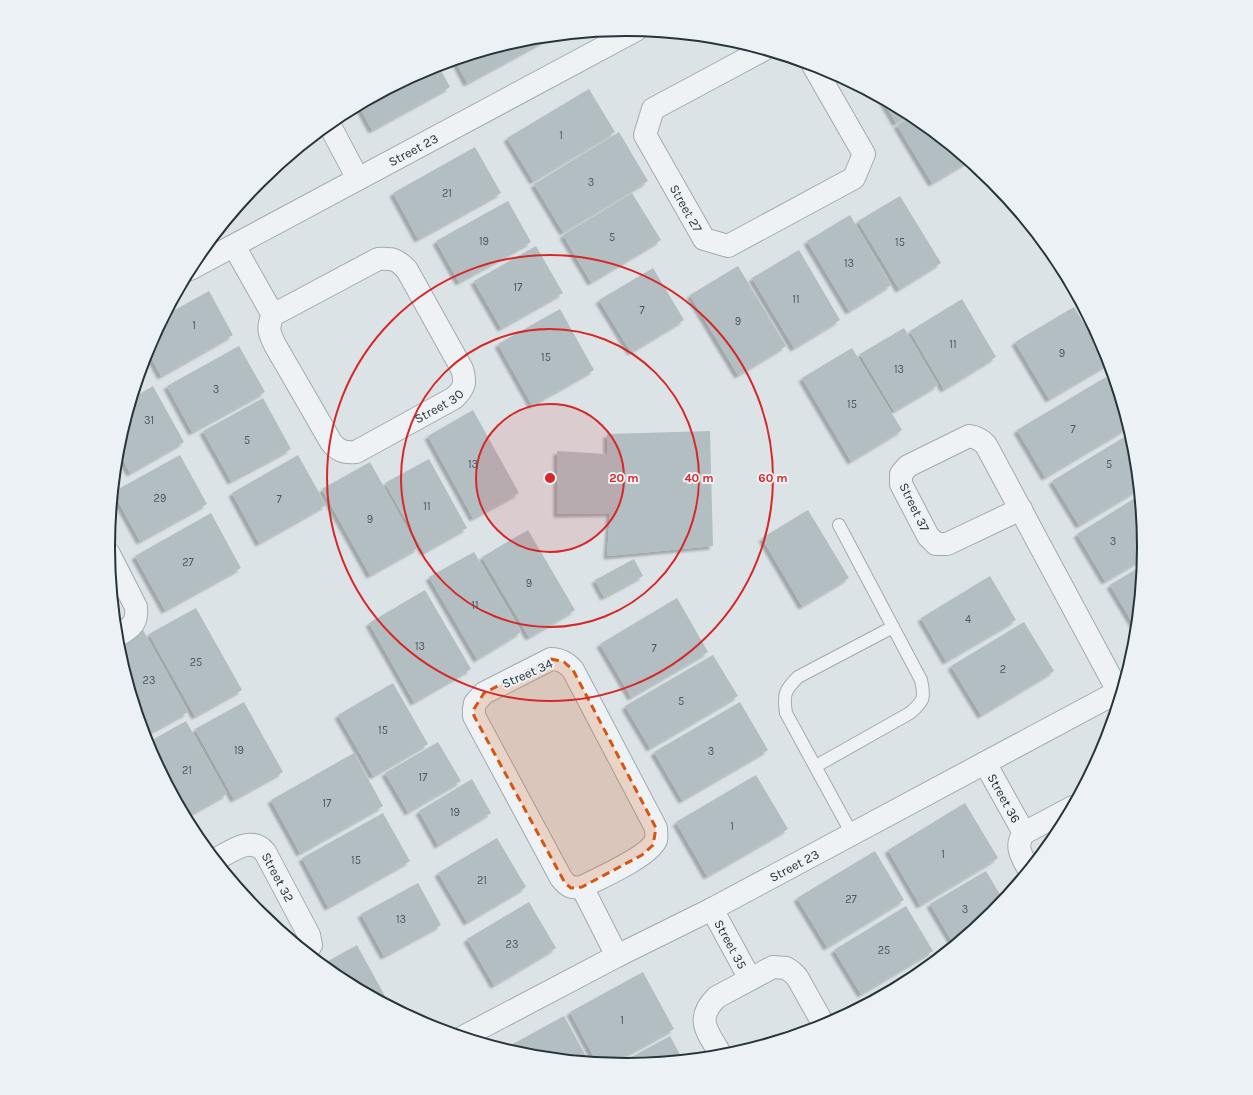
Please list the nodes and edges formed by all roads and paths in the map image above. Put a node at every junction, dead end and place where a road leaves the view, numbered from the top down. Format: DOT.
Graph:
graph roads {
  1 [pos="612,36"];
  2 [pos="602,39"];
  3 [pos="758,53"];
  4 [pos="818,73"];
  5 [pos="332,129"];
  6 [pos="358,179"];
  7 [pos="234,246"];
  8 [pos="201,263"];
  9 [pos="273,315"];
  10 [pos="1020,509"];
  11 [pos="839,525"];
  12 [pos="116,567"];
  13 [pos="893,627"];
  14 [pos="122,633"];
  15 [pos="1119,686"];
  16 [pos="1117,692"];
  17 [pos="985,763"];
  18 [pos="816,766"];
  19 [pos="1064,812"];
  20 [pos="1024,833"];
  21 [pos="852,834"];
  22 [pos="220,857"];
  23 [pos="1027,866"];
  24 [pos="582,888"];
  25 [pos="712,909"];
  26 [pos="309,948"];
  27 [pos="617,956"];
  28 [pos="750,979"];
  29 [pos="821,1020"];
  30 [pos="469,1034"];
  31 [pos="718,1050"];
  1 -- 2 [label="street, Street 23"];
  2 -- 6 [label="street, Street 23"];
  3 -- 4 [label="street, Street 27"];
  5 -- 6 [label="street"];
  6 -- 7 [label="street, Street 23"];
  7 -- 8 [label="street, Street 23"];
  7 -- 9 [label="street"];
  9 -- 9 [label="street, Street 30"];
  10 -- 10 [label="street, Street 37"];
  10 -- 15 [label="street, Street 37"];
  11 -- 13 [label="lane"];
  12 -- 14 [label="street"];
  13 -- 18 [label="lane"];
  13 -- 18 [label="lane"];
  16 -- 17 [label="street, Street 23"];
  17 -- 20 [label="street, Street 36"];
  17 -- 21 [label="street, Street 23"];
  18 -- 21 [label="lane"];
  19 -- 20 [label="street, Street 36"];
  20 -- 23 [label="street, Street 36"];
  21 -- 25 [label="street, Street 23"];
  22 -- 26 [label="street, Street 32"];
  24 -- 24 [label="street, Street 34"];
  24 -- 27 [label="street"];
  25 -- 27 [label="street, Street 23"];
  25 -- 28 [label="street, Street 35"];
  27 -- 30 [label="street, Street 23"];
  28 -- 29 [label="street, Street 35"];
  28 -- 31 [label="street, Street 35"];
}
